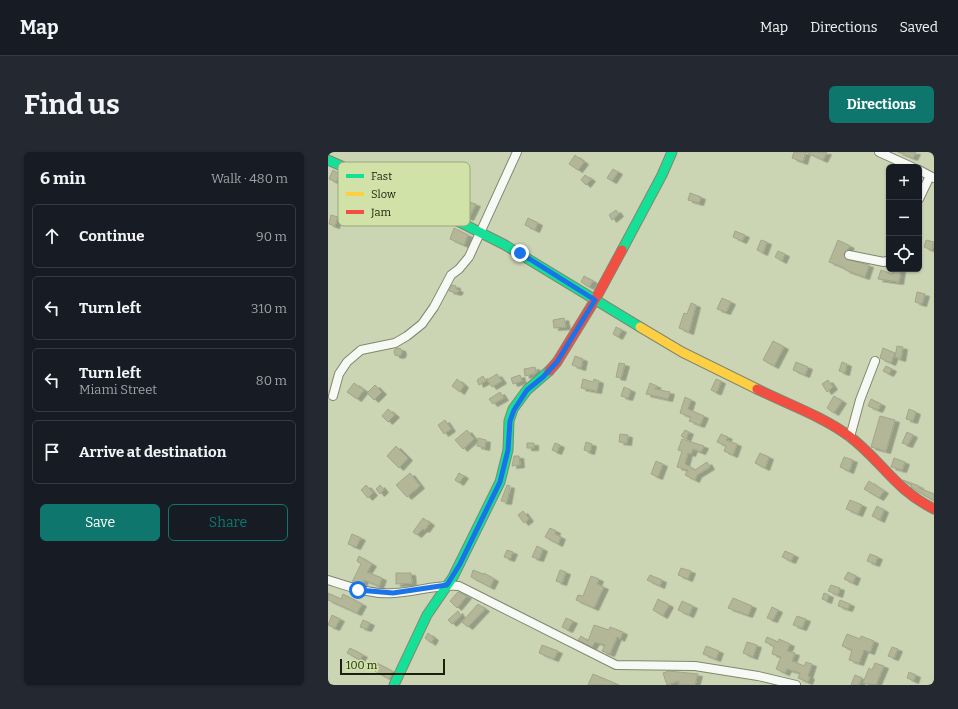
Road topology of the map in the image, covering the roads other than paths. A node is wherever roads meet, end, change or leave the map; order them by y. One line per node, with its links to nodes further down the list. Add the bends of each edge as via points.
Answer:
1 (517, 152): 11 (street)
2 (672, 152): 14 (street)
3 (879, 152): 6 (street)
4 (328, 160): 5 (street)
5 (338, 164)
6 (905, 164)
7 (922, 172): 8 (street)
8 (932, 177): 9 (street)
9 (922, 194)
10 (466, 226): 11 (street)
11 (480, 233): 14 (street, via 520,253); 16 (street, via 469,257 451,275 422,324 395,343 357,352 342,367)
12 (849, 255): 13 (street)
13 (886, 261)
14 (595, 300): 17 (street, via 682,352 810,413); 20 (street, via 557,362 527,390 514,410 500,482)
15 (875, 361): 17 (street, via 860,400)
16 (333, 396)
17 (850, 438): 18 (street, via 893,483)
18 (934, 509)
19 (328, 580): 20 (street, via 358,590 383,593)
20 (447, 585): 21 (street, via 427,614); 22 (street, via 467,588 550,633 616,664 695,666)
21 (394, 685)
22 (796, 685)

